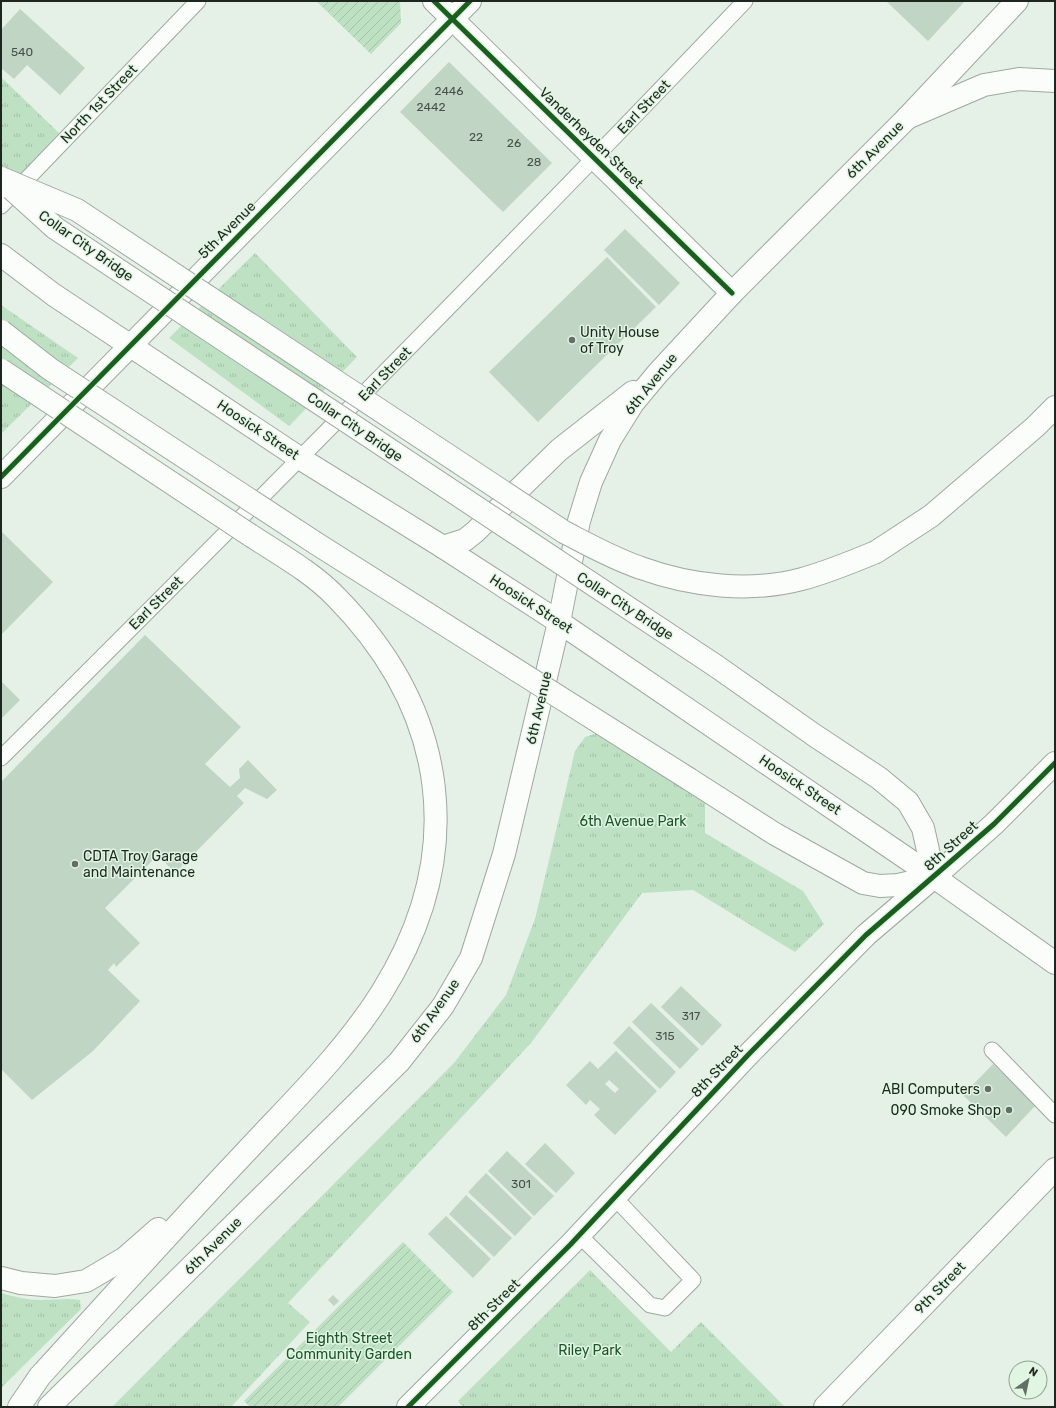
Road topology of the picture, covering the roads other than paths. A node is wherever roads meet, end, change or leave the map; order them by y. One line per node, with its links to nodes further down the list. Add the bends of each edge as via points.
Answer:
1 (198, 1): 11 (lane, North 1st Street)
2 (434, 1): 6 (main road, Vanderheyden Street)
3 (470, 1): 6 (main road, 5th Avenue)
4 (745, 1): 9 (lane, Earl Street)
5 (1017, 1): 8 (main road, 6th Avenue)
6 (452, 19): 9 (main road, Vanderheyden Street); 15 (main road, 5th Avenue)
7 (1055, 81): 8 (main road, via 1019,79 984,86)
8 (907, 118): 13 (main road, 6th Avenue)
9 (595, 159): 13 (main road, Vanderheyden Street); 19 (lane, Earl Street)
10 (1, 179): 18 (main road, bridge, via 77,210 564,532 640,568 680,580 721,585 763,585 801,579 838,568 876,552 931,516); 25 (main road, Collar City Bridge, bridge, via 56,228 716,666 879,778 908,802 923,828)
11 (1, 206)
12 (1, 255): 15 (main road, Hoosick Street, via 54,295)
13 (732, 293): 17 (main road, 6th Avenue)
14 (1, 331): 25 (main road, bridge, via 50,368 317,544 775,834 863,883 898,886)
15 (130, 345): 19 (main road, Hoosick Street); 20 (main road, 5th Avenue)
16 (1, 370): 29 (main road, bridge, via 316,579 363,626 390,663 419,722 430,758 436,803 434,845 428,886 415,927 400,962 381,994 321,1071)
17 (658, 373): 21 (main road, via 559,450 475,532 465,540); 22 (main road, 6th Avenue, via 632,403 610,440 591,482 573,545)
18 (1055, 407)
19 (301, 459): 21 (main road, Hoosick Street); 23 (lane, Earl Street)
20 (1, 477)
21 (443, 547): 22 (main road, Hoosick Street)
22 (559, 622): 25 (main road, Hoosick Street); 35 (main road, 6th Avenue, via 504,854 470,958 443,1006 399,1062)
23 (1, 758)
24 (1055, 762): 25 (main road, 8th Street, via 994,824)
25 (934, 877): 26 (main road, Hoosick Street); 31 (main road, 8th Street, via 866,935)
26 (1055, 963)
27 (992, 1050): 28 (lane)
28 (1055, 1115)
29 (242, 1156): 33 (main road, via 125,1258 86,1281 55,1286 21,1283); 34 (main road, via 40,1376)
30 (1053, 1175): 37 (main road, 9th Street)
31 (614, 1197): 32 (main road, 8th Street); 32 (lane, via 693,1280 665,1308 650,1305)
32 (579, 1235): 36 (main road, 8th Street)
33 (1, 1278)
34 (19, 1407)
35 (50, 1407)
36 (408, 1407)
37 (825, 1407)

